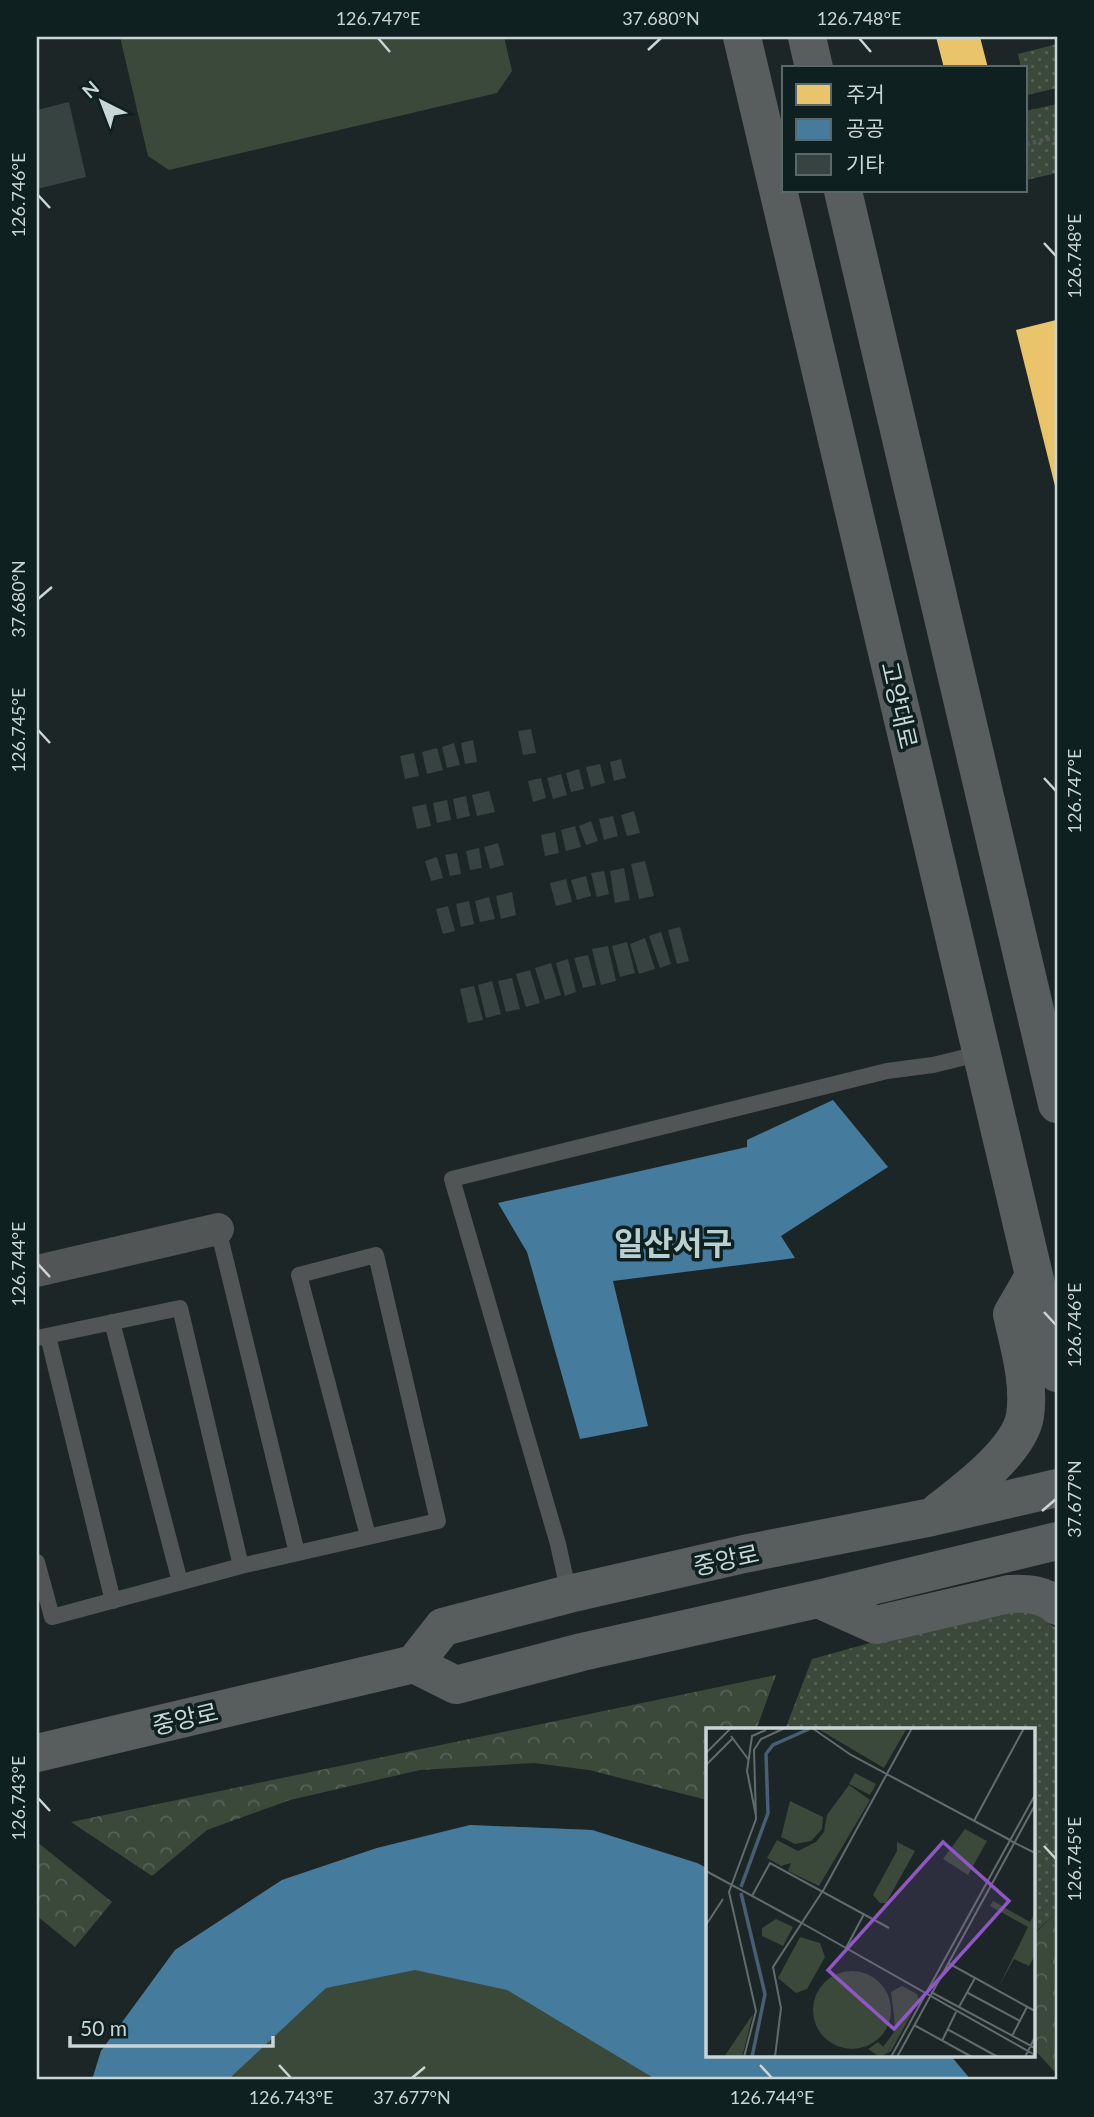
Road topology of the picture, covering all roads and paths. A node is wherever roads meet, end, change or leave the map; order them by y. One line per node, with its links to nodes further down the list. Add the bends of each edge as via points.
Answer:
1 (742, 37): 7 (main road, 고양대로)
2 (807, 37): 3 (main road)
3 (814, 66)
4 (1057, 137): 5 (path)
5 (1028, 144)
6 (843, 192): 8 (main road)
7 (982, 1053): 11 (main road, 고양대로); 23 (lane, via 874,1074 452,1179)
8 (1057, 1104)
9 (218, 1228): 10 (street); 19 (lane)
10 (37, 1271)
11 (1034, 1276): 14 (main road, 고양대로); 16 (main road, via 1012,1314 1025,1376 1024,1419 1006,1450)
12 (113, 1322): 13 (lane); 21 (lane, via 180,1308); 22 (lane)
13 (42, 1337): 25 (lane)
14 (1057, 1373)
15 (1057, 1488): 16 (main road, 중앙로)
16 (932, 1517): 23 (main road, 중앙로)
17 (368, 1536): 17 (lane, via 438,1521 376,1255 299,1275); 19 (lane)
18 (1057, 1541): 24 (main road)
19 (297, 1553): 21 (lane)
20 (37, 1562): 25 (lane, via 52,1617)
21 (241, 1566): 22 (lane)
22 (180, 1582): 25 (lane)
23 (569, 1594): 27 (main road, 중앙로, via 443,1626)
24 (818, 1599): 26 (main road, via 876,1625 1009,1594 1028,1593); 27 (main road, via 456,1685)
25 (113, 1601)
26 (1057, 1606)
27 (415, 1664): 28 (main road, 중앙로)
28 (37, 1753)

